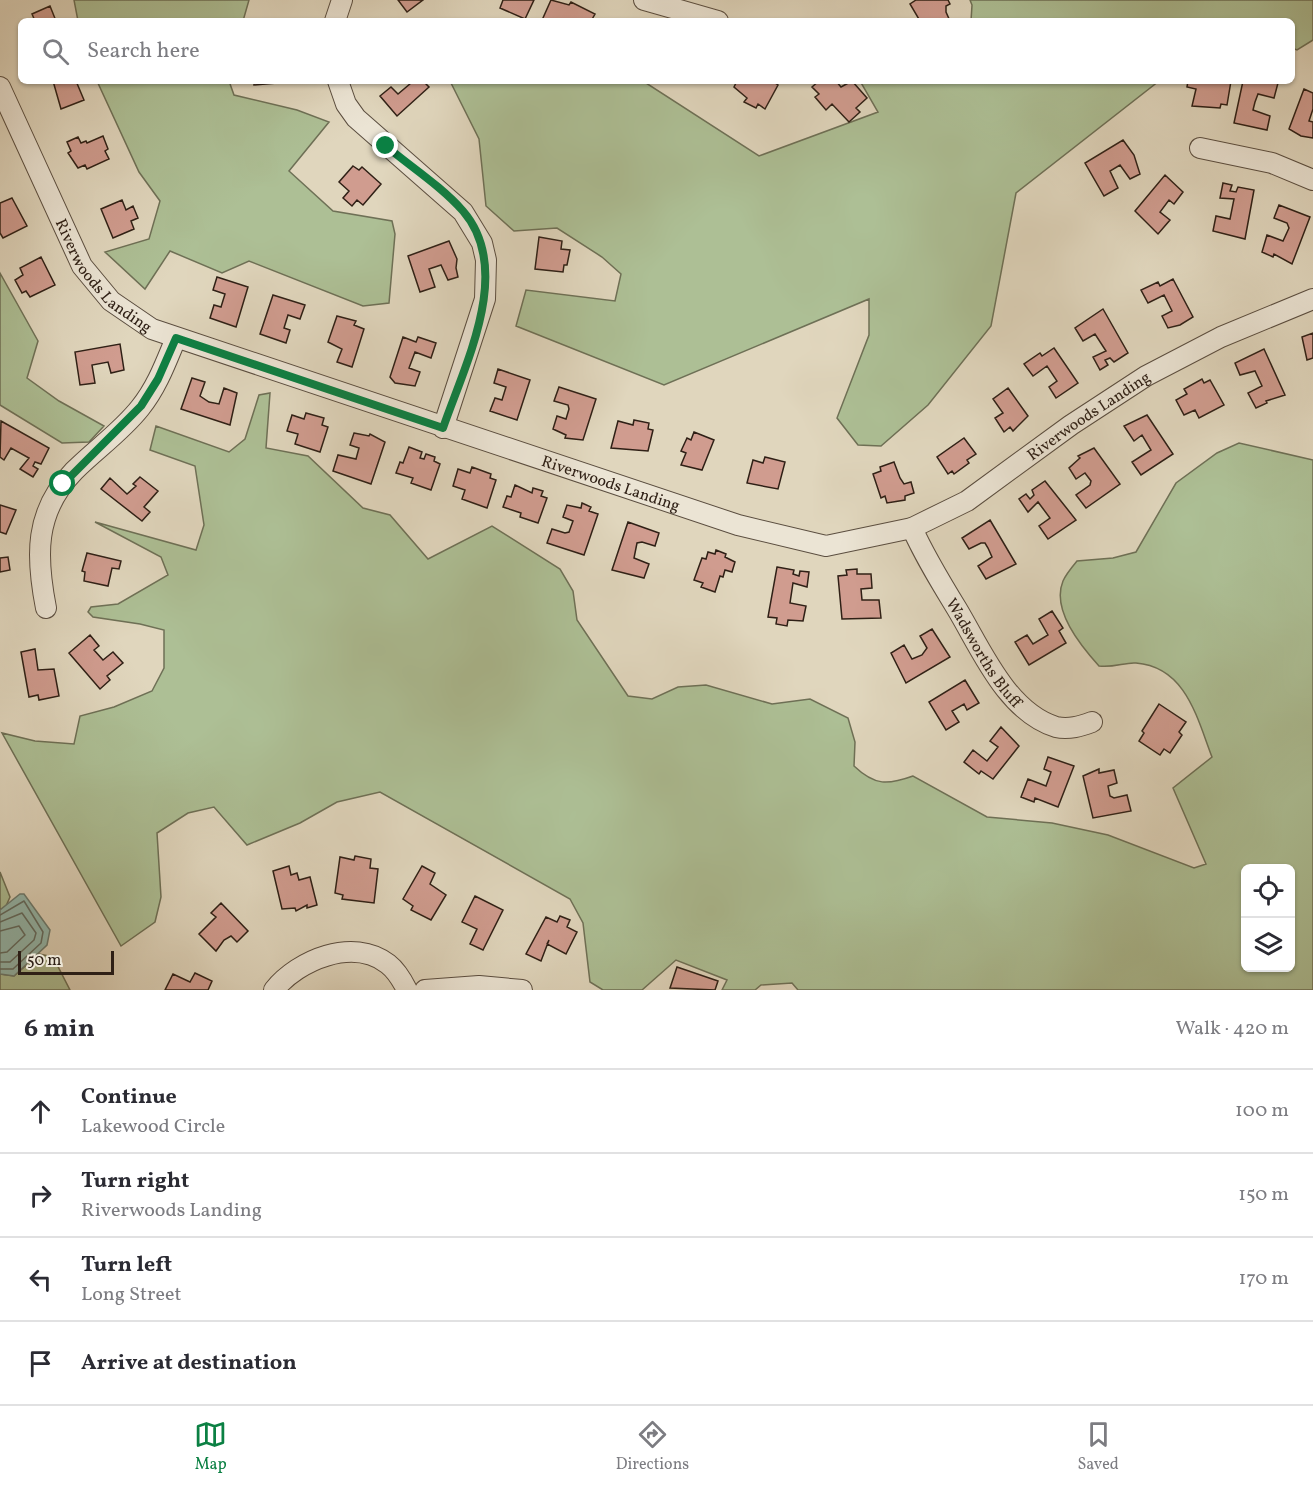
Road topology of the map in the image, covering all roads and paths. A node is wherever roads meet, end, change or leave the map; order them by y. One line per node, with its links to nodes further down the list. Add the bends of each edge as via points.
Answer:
1 (342, 0): 3 (street)
2 (644, 0): 4 (street)
3 (336, 18)
4 (707, 18)
5 (339, 84): 11 (street, via 356,118 463,212 482,243 486,260 485,299)
6 (0, 87): 10 (street, Riverwoods Landing, via 82,266 122,309 152,329)
7 (1200, 148): 8 (street, via 1289,168)
8 (1313, 180)
9 (1313, 299): 12 (street, Riverwoods Landing, via 1221,337 1146,376 967,501)
10 (176, 338): 11 (street, Riverwoods Landing); 13 (street, via 141,406 73,472 49,509 38,557)
11 (443, 428): 12 (street, Riverwoods Landing, via 770,534 826,546)
12 (912, 528): 14 (street, Wadsworths Bluff, via 994,672 1012,695 1034,715 1057,727 1080,727)
13 (46, 608)
14 (1092, 722)
15 (274, 990): 16 (street, via 304,964 331,954 361,954 386,962)
16 (407, 990)
17 (425, 990): 18 (street, via 479,986)
18 (522, 990)

